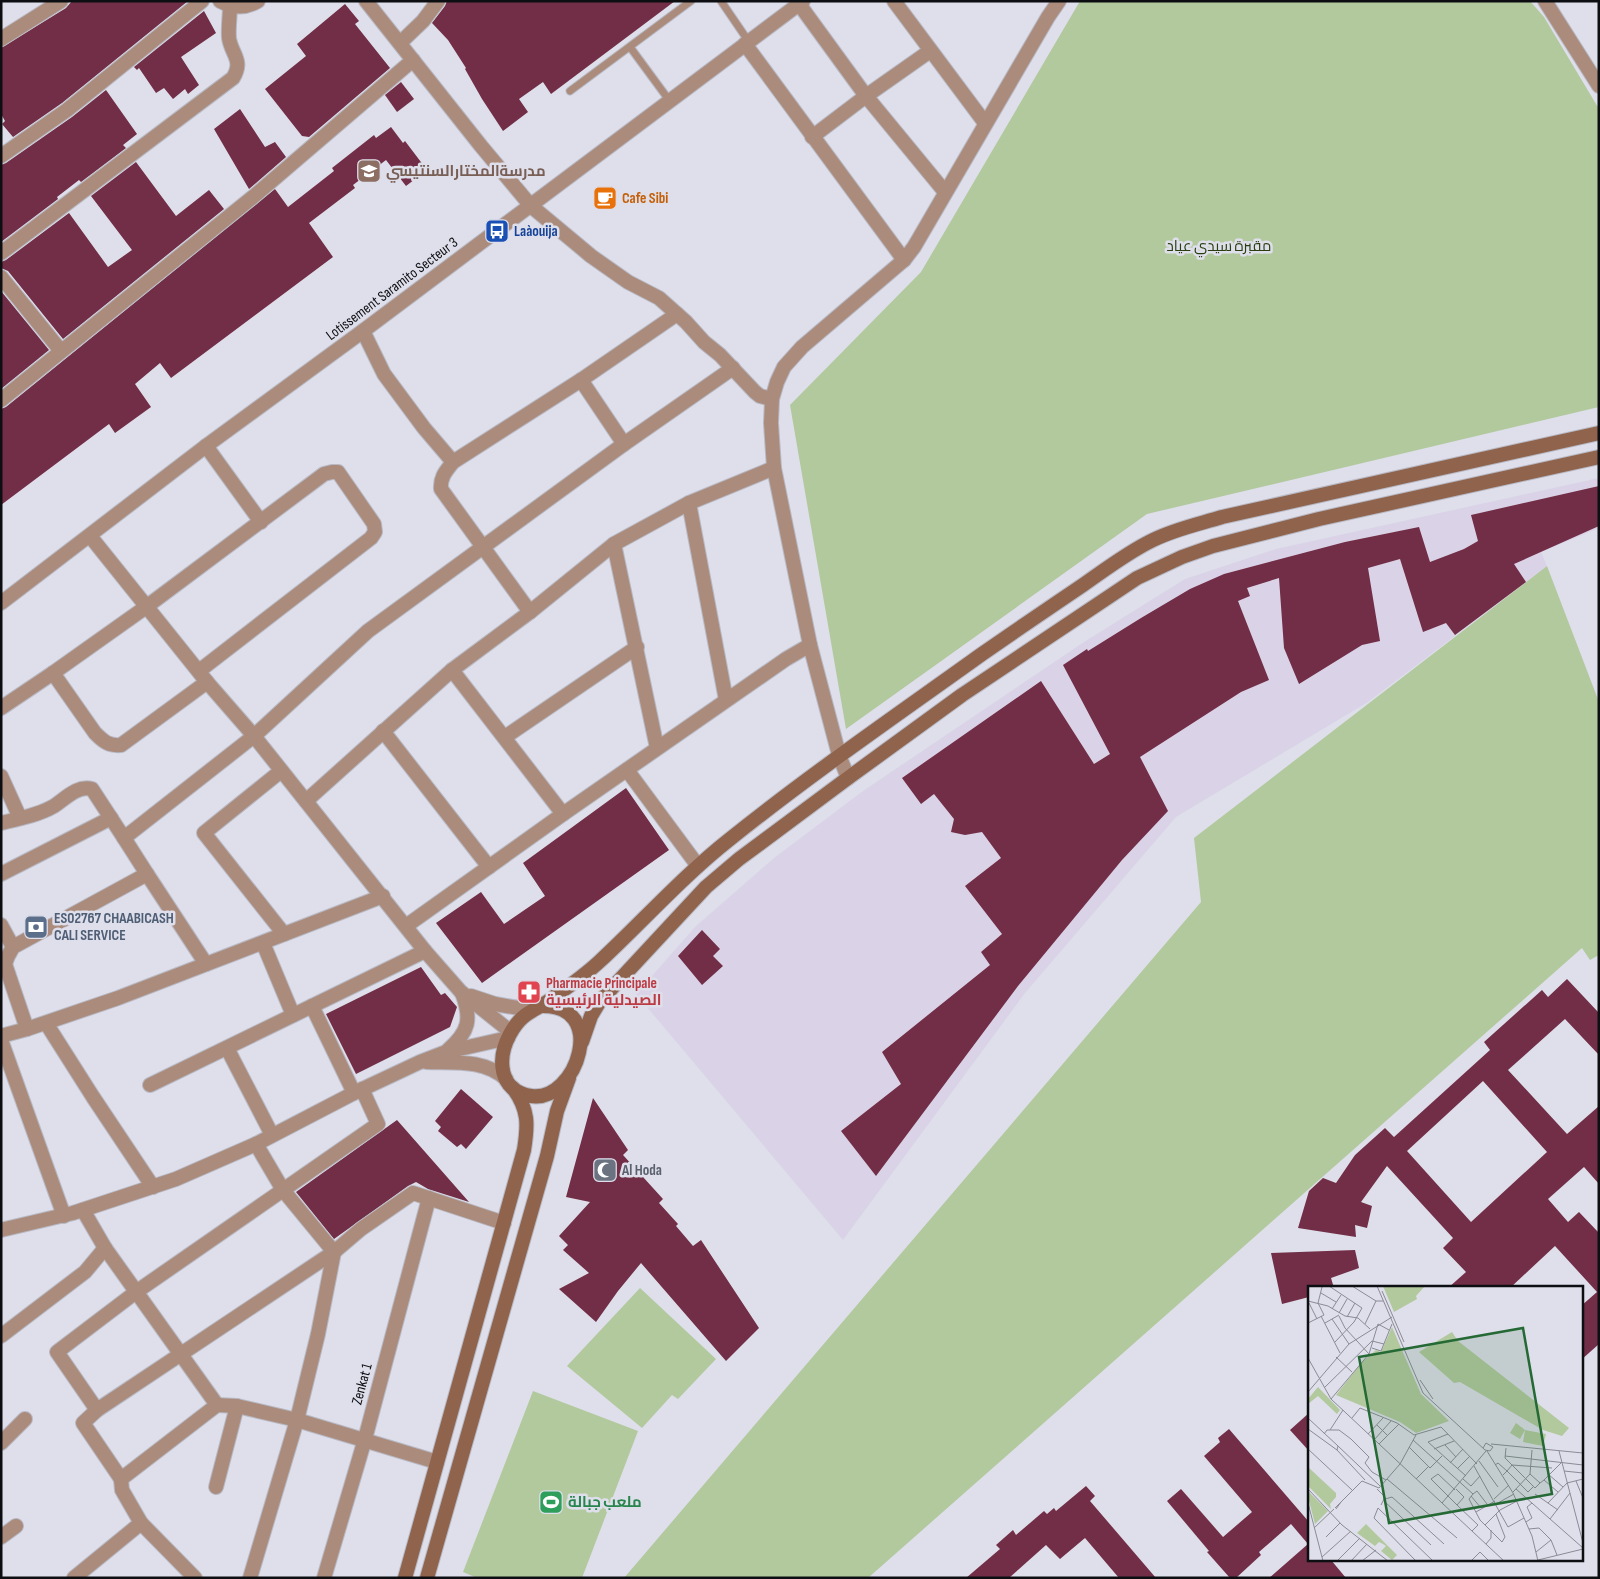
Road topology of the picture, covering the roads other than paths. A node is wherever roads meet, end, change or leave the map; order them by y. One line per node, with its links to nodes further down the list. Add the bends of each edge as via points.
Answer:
1 (61, 1): 13 (street)
2 (202, 1): 25 (street, via 67,110)
3 (258, 1): 12 (street, via 241,7)
4 (366, 1): 14 (street)
5 (438, 1): 14 (street)
6 (691, 1): 16 (lane)
7 (721, 1): 15 (lane)
8 (894, 1): 17 (street)
9 (1059, 1): 23 (street)
10 (1545, 1): 19 (street)
11 (801, 3): 15 (street, Lotissement Saramito Secteur 3); 21 (street)
12 (225, 4): 28 (street, via 229,39 237,58 237,72 233,78)
13 (1, 39)
14 (400, 43): 18 (street)
15 (747, 43): 22 (street, Lotissement Saramito Secteur 3); 24 (street)
16 (630, 47): 20 (lane); 22 (lane)
17 (930, 51): 21 (street); 23 (street)
18 (413, 60): 27 (street); 33 (street, via 245,203)
19 (1599, 86)
20 (570, 91)
21 (866, 96): 24 (street); 26 (street)
22 (669, 100): 27 (street, Lotissement Saramito Secteur 3)
23 (985, 124): 26 (street)
24 (812, 137): 29 (street)
25 (1, 156)
26 (945, 192): 29 (street)
27 (531, 206): 31 (street, via 590,256 659,298); 32 (street, Lotissement Saramito Secteur 3)
28 (1, 253)
29 (904, 260): 36 (street, via 802,347 784,367)
30 (1, 277): 33 (street)
31 (677, 314): 34 (street); 35 (street)
32 (363, 331): 40 (street, Lotissement Saramito Secteur 3); 42 (street, via 384,374)
33 (61, 351): 37 (street)
34 (733, 368): 36 (street, via 760,396); 39 (street)
35 (581, 380): 39 (street); 42 (street)
36 (772, 399): 43 (street)
37 (1, 400)
38 (1599, 433): 44 (main road)
39 (624, 444): 50 (street)
40 (206, 446): 47 (street); 48 (street, Lotissement Saramito Secteur 3)
41 (1599, 457): 46 (main road)
42 (452, 462): 50 (street, via 440,482 441,489)
43 (774, 468): 45 (street); 55 (street)
44 (1314, 496): 46 (main road); 54 (main road, via 1222,517 1154,539)
45 (688, 502): 49 (street); 61 (street)
46 (1319, 519): 57 (main road, via 1182,557 1137,578)
47 (261, 522): 52 (street); 60 (street, via 324,474 338,472 374,524 375,532)
48 (90, 536): 51 (street, Lotissement Saramito Secteur 3); 52 (street)
49 (614, 544): 53 (street); 56 (street)
50 (482, 547): 53 (street); 64 (street, via 368,631)
51 (1, 603)
52 (146, 607): 59 (street); 60 (street)
53 (530, 612): 58 (street)
54 (1010, 635): 57 (main road); 67 (main road)
55 (810, 645): 61 (street); 67 (street)
56 (637, 647): 65 (street); 66 (street)
57 (1023, 655): 71 (main road)
58 (452, 670): 63 (street); 65 (street)
59 (54, 673): 60 (street, via 95,733 112,745 121,745); 62 (street)
60 (203, 676): 64 (street)
61 (726, 700): 66 (street)
62 (1, 708)
63 (383, 731): 72 (street); 79 (street)
64 (254, 736): 69 (street); 77 (street)
65 (505, 737): 73 (street)
66 (657, 748): 68 (street)
67 (839, 756): 71 (street); 78 (main road)
68 (627, 770): 73 (street); 78 (street)
69 (281, 771): 72 (street); 85 (street, via 204,833)
70 (1, 776): 74 (street)
71 (848, 778): 99 (main road, via 706,887 600,1001)
72 (306, 802): 82 (street)
73 (562, 814): 79 (street)
74 (20, 818): 75 (street, via 52,807 85,787 92,789); 76 (street)
75 (111, 818): 77 (street); 80 (street)
76 (1, 823)
77 (124, 838): 81 (street)
78 (698, 866): 92 (main road, via 599,962)
79 (489, 867): 84 (street)
80 (1, 874)
81 (147, 874): 87 (street); 89 (street)
82 (383, 896): 84 (street); 85 (street)
83 (1, 925): 87 (street)
84 (406, 926): 88 (street)
85 (284, 934): 86 (street)
86 (263, 943): 89 (street); 93 (street)
87 (13, 947): 95 (street, via 5,964)
88 (426, 951): 90 (street); 91 (street)
89 (206, 964): 94 (street)
90 (461, 992): 92 (street, via 495,1004); 96 (street); 101 (street, via 468,1008 466,1025 459,1041)
91 (312, 1006): 93 (street); 106 (street)
92 (535, 1008): 96 (main road, via 521,1018); 99 (main road, via 551,1006 571,1015 581,1032)
93 (293, 1016): 100 (street)
94 (46, 1023): 95 (street); 109 (street)
95 (27, 1030): 97 (street)
96 (510, 1035): 101 (street); 104 (main road, via 501,1059 502,1070)
97 (1, 1036)
98 (1, 1040): 113 (street)
99 (582, 1043): 103 (main road)
100 (227, 1048): 105 (street); 107 (street)
101 (446, 1052): 102 (street)
102 (420, 1062): 104 (street, via 487,1067 497,1071); 106 (street)
103 (572, 1070): 104 (main road, via 562,1084 543,1096 527,1095); 139 (main road)
104 (509, 1083): 114 (main road, via 524,1105 528,1129)
105 (150, 1085)
106 (358, 1091): 107 (street); 110 (street, via 378,1124)
107 (272, 1135): 108 (street)
108 (256, 1144): 109 (street); 110 (street)
109 (153, 1187): 112 (street)
110 (283, 1190): 117 (street); 118 (street)
111 (429, 1198): 114 (street); 117 (street, via 413,1193); 126 (street, Zenkat 1)
112 (83, 1210): 113 (street); 116 (street)
113 (64, 1216): 115 (street)
114 (504, 1223): 128 (main road)
115 (1, 1230)
116 (105, 1248): 118 (street); 119 (street, via 85,1272)
117 (334, 1252): 120 (street); 125 (street)
118 (136, 1292): 120 (street); 123 (street, via 57,1352)
119 (1, 1336)
120 (181, 1355): 121 (street); 123 (street)
121 (216, 1405): 122 (street); 129 (street)
122 (237, 1406): 125 (street); 130 (street)
123 (97, 1410): 129 (street, via 83,1423)
124 (25, 1419): 127 (street)
125 (298, 1420): 126 (street); 136 (street)
126 (365, 1439): 128 (street); 137 (street, Zenkat 1)
127 (1, 1443)
128 (437, 1462): 138 (main road)
129 (121, 1478): 131 (street, via 122,1490)
130 (216, 1488)
131 (141, 1523): 134 (street); 135 (street)
132 (16, 1526): 133 (street)
133 (1, 1537)
134 (193, 1577)
135 (74, 1578)
136 (250, 1578)
137 (324, 1578)
138 (405, 1578)
139 (427, 1578)

